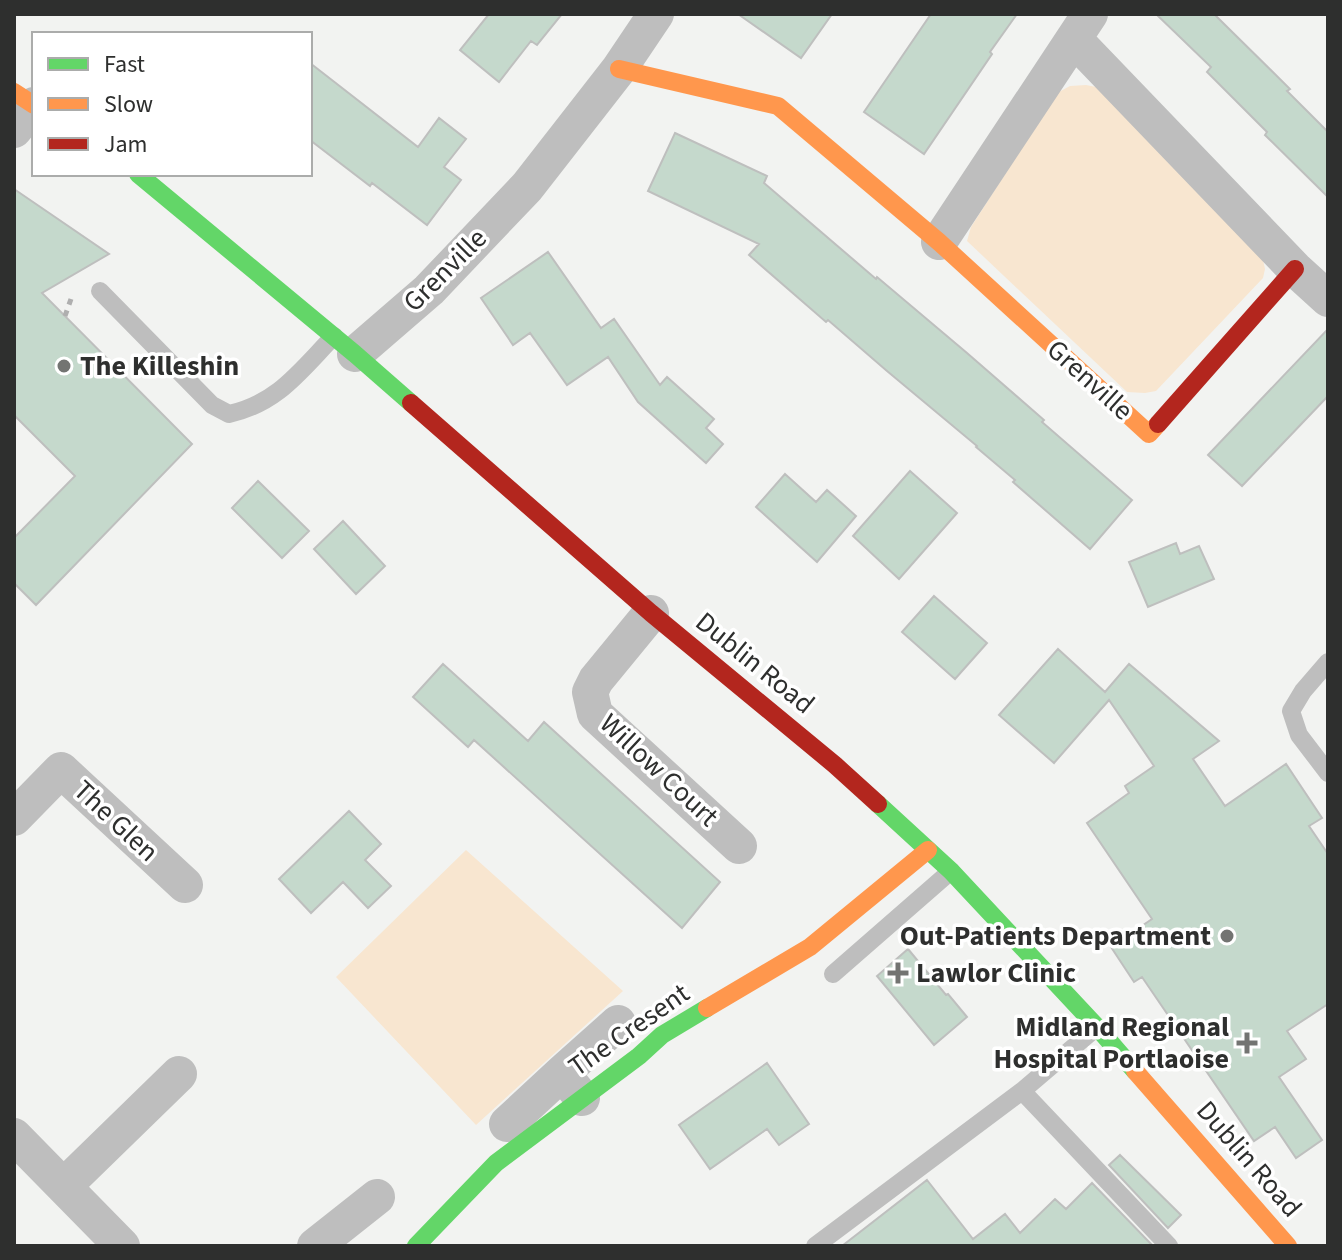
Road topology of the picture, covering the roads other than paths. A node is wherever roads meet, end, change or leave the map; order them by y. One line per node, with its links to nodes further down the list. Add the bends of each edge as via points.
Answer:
1 (656, 14): 3 (street, Grenville)
2 (1082, 27): 9 (street); 10 (street)
3 (619, 69): 9 (main road, Grenville, via 778,106); 13 (street, Grenville, via 527,187 429,290)
4 (14, 92): 5 (main road)
5 (32, 104)
6 (32, 108): 7 (street)
7 (14, 130)
8 (140, 176): 13 (main road, Dublin Road)
9 (939, 242): 10 (main road, Grenville, via 1149,434)
10 (1295, 269): 12 (street)
11 (100, 291): 13 (lane, via 212,405 229,414 273,397)
12 (1328, 299)
13 (345, 345): 14 (main road, Dublin Road)
14 (651, 613): 18 (street, Willow Court, via 596,680 590,692 595,714); 19 (main road, Dublin Road, via 835,765)
15 (1328, 662): 16 (lane, via 1291,711 1299,735)
16 (1328, 773)
17 (14, 818): 21 (street, The Glen, via 61,770)
18 (739, 846)
19 (928, 850): 20 (main road, Dublin Road); 26 (main road, The Cresent, via 810,947 662,1035 639,1056)
20 (951, 871): 22 (lane); 24 (main road, Dublin Road)
21 (185, 885)
22 (833, 974)
23 (618, 1023): 26 (street)
24 (1097, 1027): 27 (lane); 32 (main road, Dublin Road)
25 (179, 1074): 30 (street)
26 (572, 1086): 28 (street); 35 (main road, The Cresent)
27 (1022, 1091): 36 (lane); 37 (lane)
28 (507, 1124)
29 (14, 1136): 30 (street)
30 (64, 1186): 33 (street)
31 (377, 1197): 34 (street)
32 (1283, 1241): 38 (lane)
33 (122, 1246)
34 (315, 1246)
35 (416, 1246)
36 (815, 1246)
37 (1169, 1246)
38 (1261, 1246)

